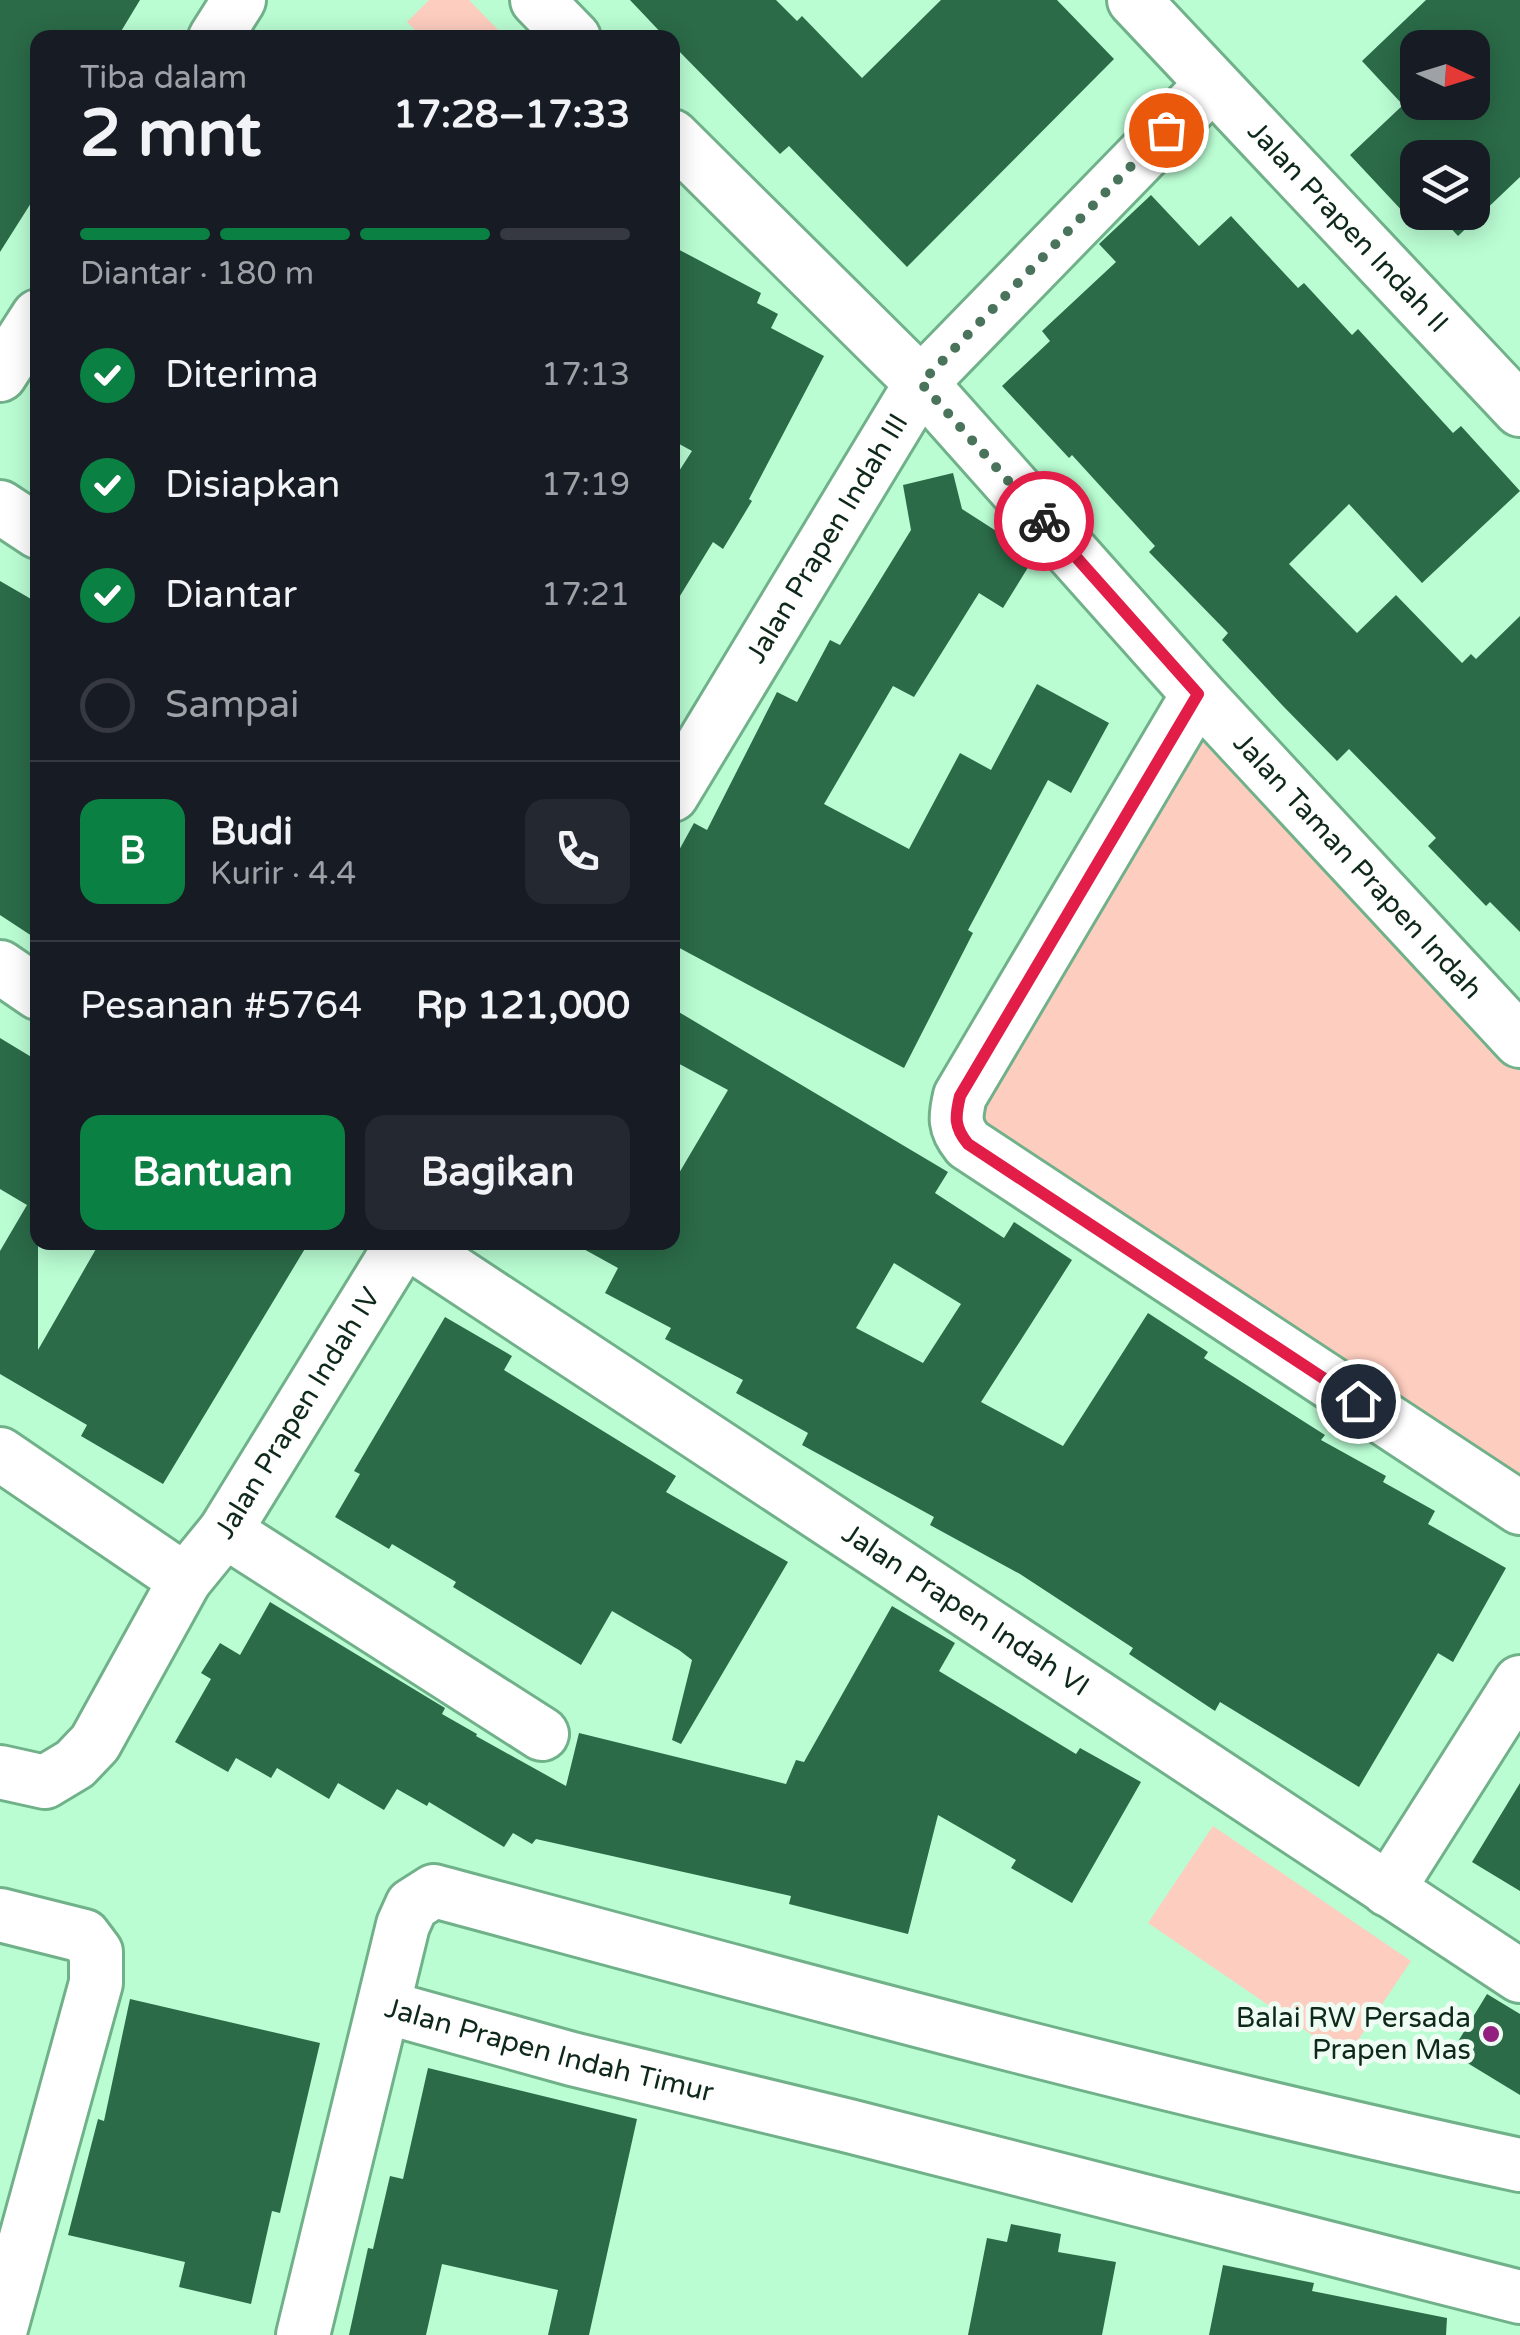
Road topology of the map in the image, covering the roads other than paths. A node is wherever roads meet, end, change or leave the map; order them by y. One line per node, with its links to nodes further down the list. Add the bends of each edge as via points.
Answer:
1 (239, 0): 4 (street)
2 (537, 0): 5 (street)
3 (1134, 0): 6 (street, Jalan Prapen Indah II)
4 (220, 30)
5 (566, 30)
6 (1212, 84): 10 (street, Jalan Prapen Indah III); 11 (street, Jalan Prapen Indah II)
7 (680, 144): 10 (street, Jalan Taman Prapen Indah)
8 (30, 328): 9 (street)
9 (0, 375)
10 (921, 383): 14 (street, Jalan Taman Prapen Indah); 15 (street, Jalan Prapen Indah III)
11 (1520, 410)
12 (0, 507): 13 (street)
13 (30, 527)
14 (1198, 694): 18 (street, Jalan Taman Prapen Indah); 22 (street, via 960,1096 958,1132)
15 (680, 782)
16 (0, 968): 17 (street)
17 (30, 988)
18 (1520, 1041)
19 (401, 1250): 23 (street, Jalan Prapen Indah IV)
20 (418, 1250): 28 (street, Jalan Prapen Indah VI)
21 (0, 1454): 24 (street)
22 (1520, 1508)
23 (225, 1530): 24 (street, Jalan Prapen Indah IV); 26 (street)
24 (185, 1580): 27 (street, Jalan Prapen Indah IV, via 95,1743 75,1764)
25 (1520, 1682): 28 (street)
26 (542, 1734)
27 (22, 1777)
28 (1388, 1890): 30 (street, Jalan Prapen Indah VI)
29 (0, 1914): 34 (street, via 84,1936 96,1952 96,1983)
30 (1520, 1976)
31 (385, 2007): 32 (street, Jalan Prapen Indah Timur, via 403,1925 412,1905 434,1891 955,2031); 33 (street, Jalan Prapen Indah Timur, via 572,2060); 35 (street)
32 (1520, 2164)
33 (1520, 2297)
34 (0, 2332)
35 (303, 2335)

